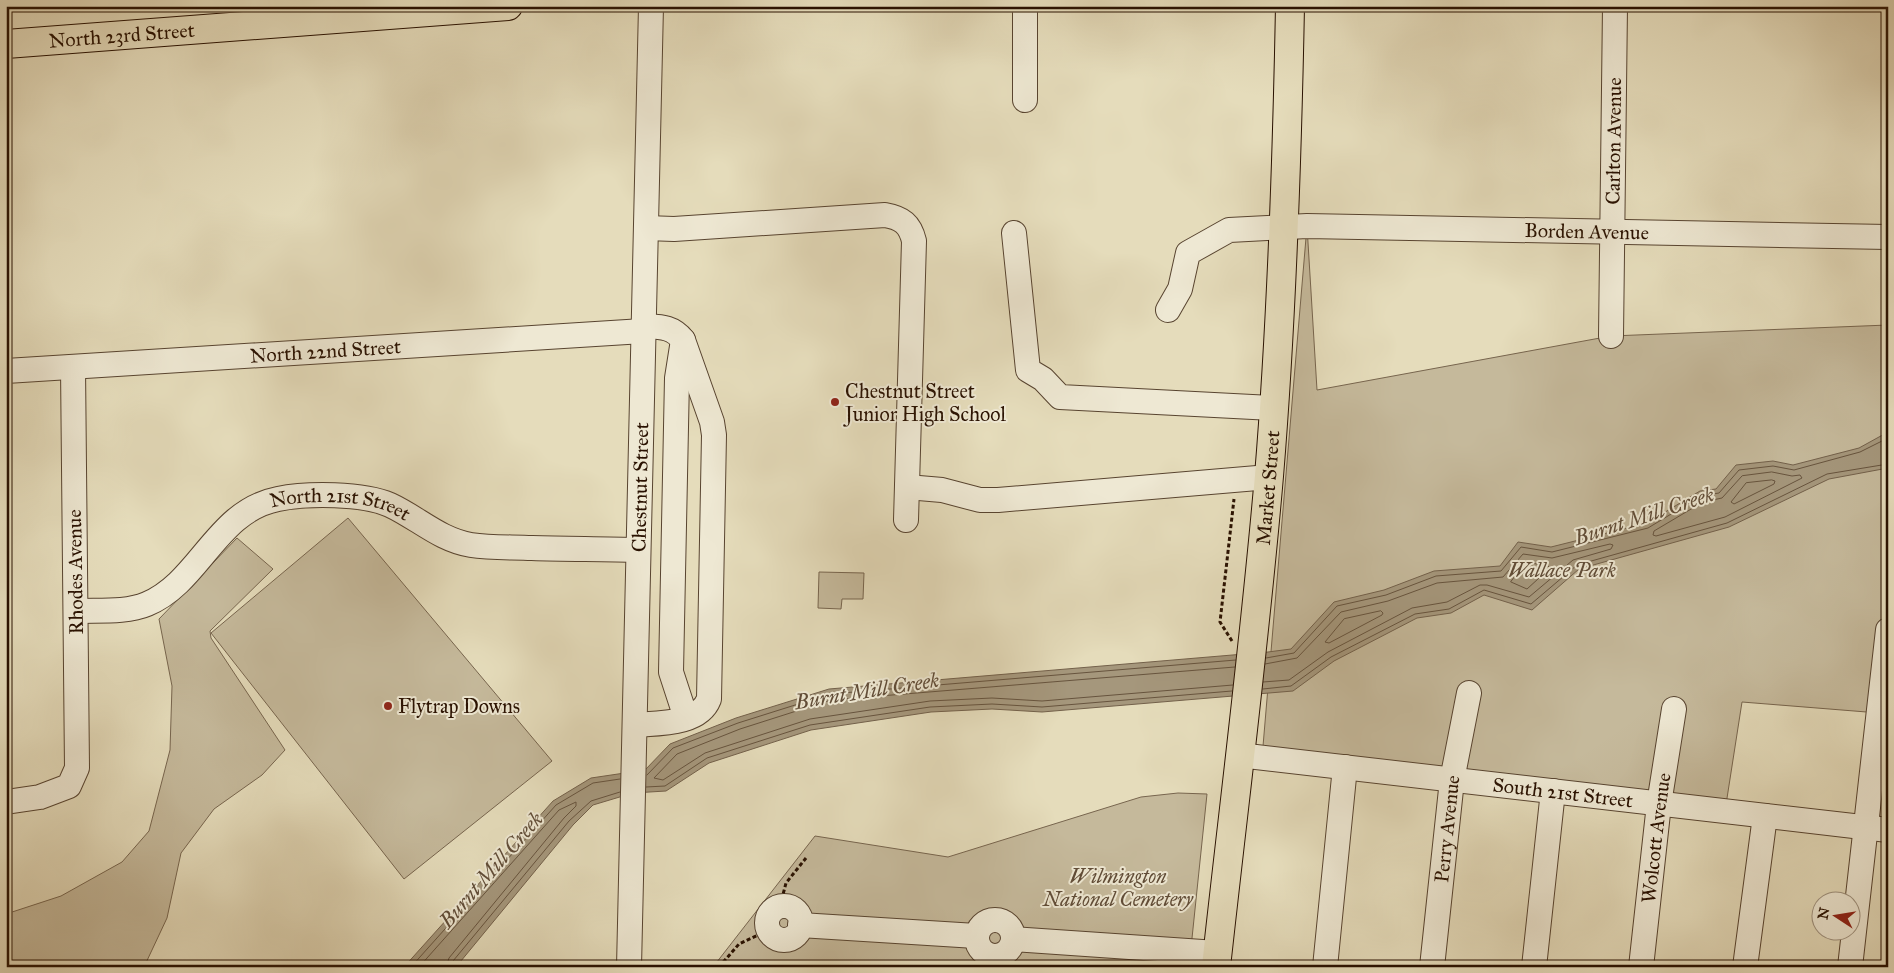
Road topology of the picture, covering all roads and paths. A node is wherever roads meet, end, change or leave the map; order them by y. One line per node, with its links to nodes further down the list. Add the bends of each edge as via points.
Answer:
1 (508, 6): 6 (main road, North 23rd Street)
2 (651, 6): 9 (street, Chestnut Street)
3 (1025, 6): 7 (street)
4 (1290, 6): 8 (main road, Market Street)
5 (1615, 6): 10 (street, Carlton Avenue)
6 (6, 44)
7 (1025, 100)
8 (1285, 226): 10 (street, Borden Avenue); 13 (street, Borden Avenue, via 1229,230 1188,254 1180,289); 19 (main road, Market Street)
9 (646, 228): 14 (street, Chestnut Street); 21 (street, via 674,229 885,215 905,222 912,230 914,241)
10 (1612, 232): 12 (street, Borden Avenue); 15 (street, Carlton Avenue)
11 (1014, 234): 19 (street, via 1028,370 1043,379 1060,397)
12 (1888, 237)
13 (1168, 310)
14 (643, 328): 16 (street, North 22nd Street, via 664,327 678,333); 17 (street, North 22nd Street); 23 (street, Chestnut Street)
15 (1611, 336)
16 (683, 340): 28 (street, via 676,378 672,672); 28 (street, via 714,435 709,699 706,706)
17 (73, 367): 18 (street, North 22nd Street); 24 (street, Rhodes Avenue)
18 (6, 371)
19 (1274, 408): 20 (main road, Market Street)
20 (1269, 476): 21 (street, via 998,500 980,500 942,490); 30 (main road, Market Street)
21 (907, 487): 22 (street)
22 (906, 520)
23 (638, 550): 24 (street, North 21st Street, via 471,545 443,536 375,499 287,497 261,503 238,517 174,586 156,600 134,608); 29 (street, Chestnut Street)
24 (76, 611): 34 (street, Rhodes Avenue, via 79,756 75,777 69,786 56,792)
25 (1888, 630): 37 (street)
26 (1469, 693): 32 (street, Perry Avenue)
27 (1674, 709): 35 (street, Wolcott Avenue)
28 (686, 718): 29 (street)
29 (635, 725): 44 (street, Chestnut Street)
30 (1239, 755): 31 (street, South 21st Street); 43 (main road, Market Street)
31 (1345, 767): 32 (street, South 21st Street); 46 (street)
32 (1452, 780): 33 (street, South 21st Street); 47 (street, Perry Avenue)
33 (1553, 791): 35 (street, South 21st Street); 48 (street)
34 (6, 802)
35 (1659, 804): 36 (street, South 21st Street); 49 (street, Wolcott Avenue)
36 (1765, 816): 37 (street, South 21st Street); 50 (street)
37 (1877, 828): 51 (street)
38 (806, 858): 39 (path, via 786,883)
39 (780, 906): 40 (street, via 795,910); 41 (street, via 769,916)
40 (800, 925): 41 (street, via 796,934 786,939 776,938); 42 (street, via 976,936 983,952 993,956 1004,953 1013,939)
41 (769, 930): 45 (path, via 739,944)
42 (1111, 956): 43 (street)
43 (1216, 960)
44 (629, 967)
45 (719, 967)
46 (1325, 967)
47 (1432, 967)
48 (1534, 967)
49 (1641, 967)
50 (1745, 967)
51 (1850, 967)

